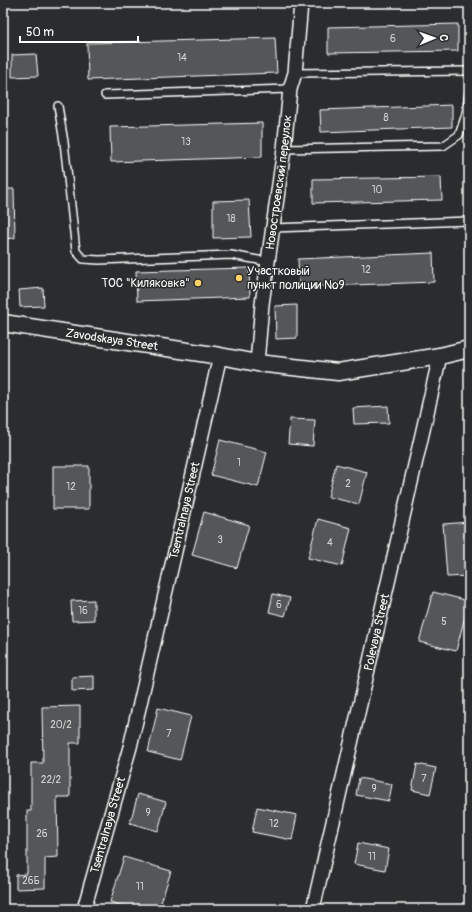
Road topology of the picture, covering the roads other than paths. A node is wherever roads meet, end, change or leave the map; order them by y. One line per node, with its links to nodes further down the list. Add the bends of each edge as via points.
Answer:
1 (301, 3): 3 (street, Новостроевский переулок)
2 (469, 71): 3 (lane)
3 (295, 73): 4 (street, Новостроевский переулок)
4 (290, 89): 6 (lane); 8 (street, Новостроевский переулок)
5 (469, 93): 8 (lane, via 459,135 443,146)
6 (105, 95)
7 (58, 106): 11 (lane, via 76,251 83,259 231,255)
8 (284, 149): 10 (street, Новостроевский переулок)
9 (469, 221): 10 (lane)
10 (273, 228): 11 (street, Новостроевский переулок)
11 (269, 262): 16 (street, Новостроевский переулок)
12 (3, 323): 14 (street, Zavodskaya Street)
13 (469, 349): 15 (street)
14 (220, 356): 16 (street); 17 (street, Tsentralnaya Street, via 130,747)
15 (440, 356): 16 (street, via 338,372); 18 (street, Polevaya Street)
16 (257, 363)
17 (84, 909)
18 (313, 909)

